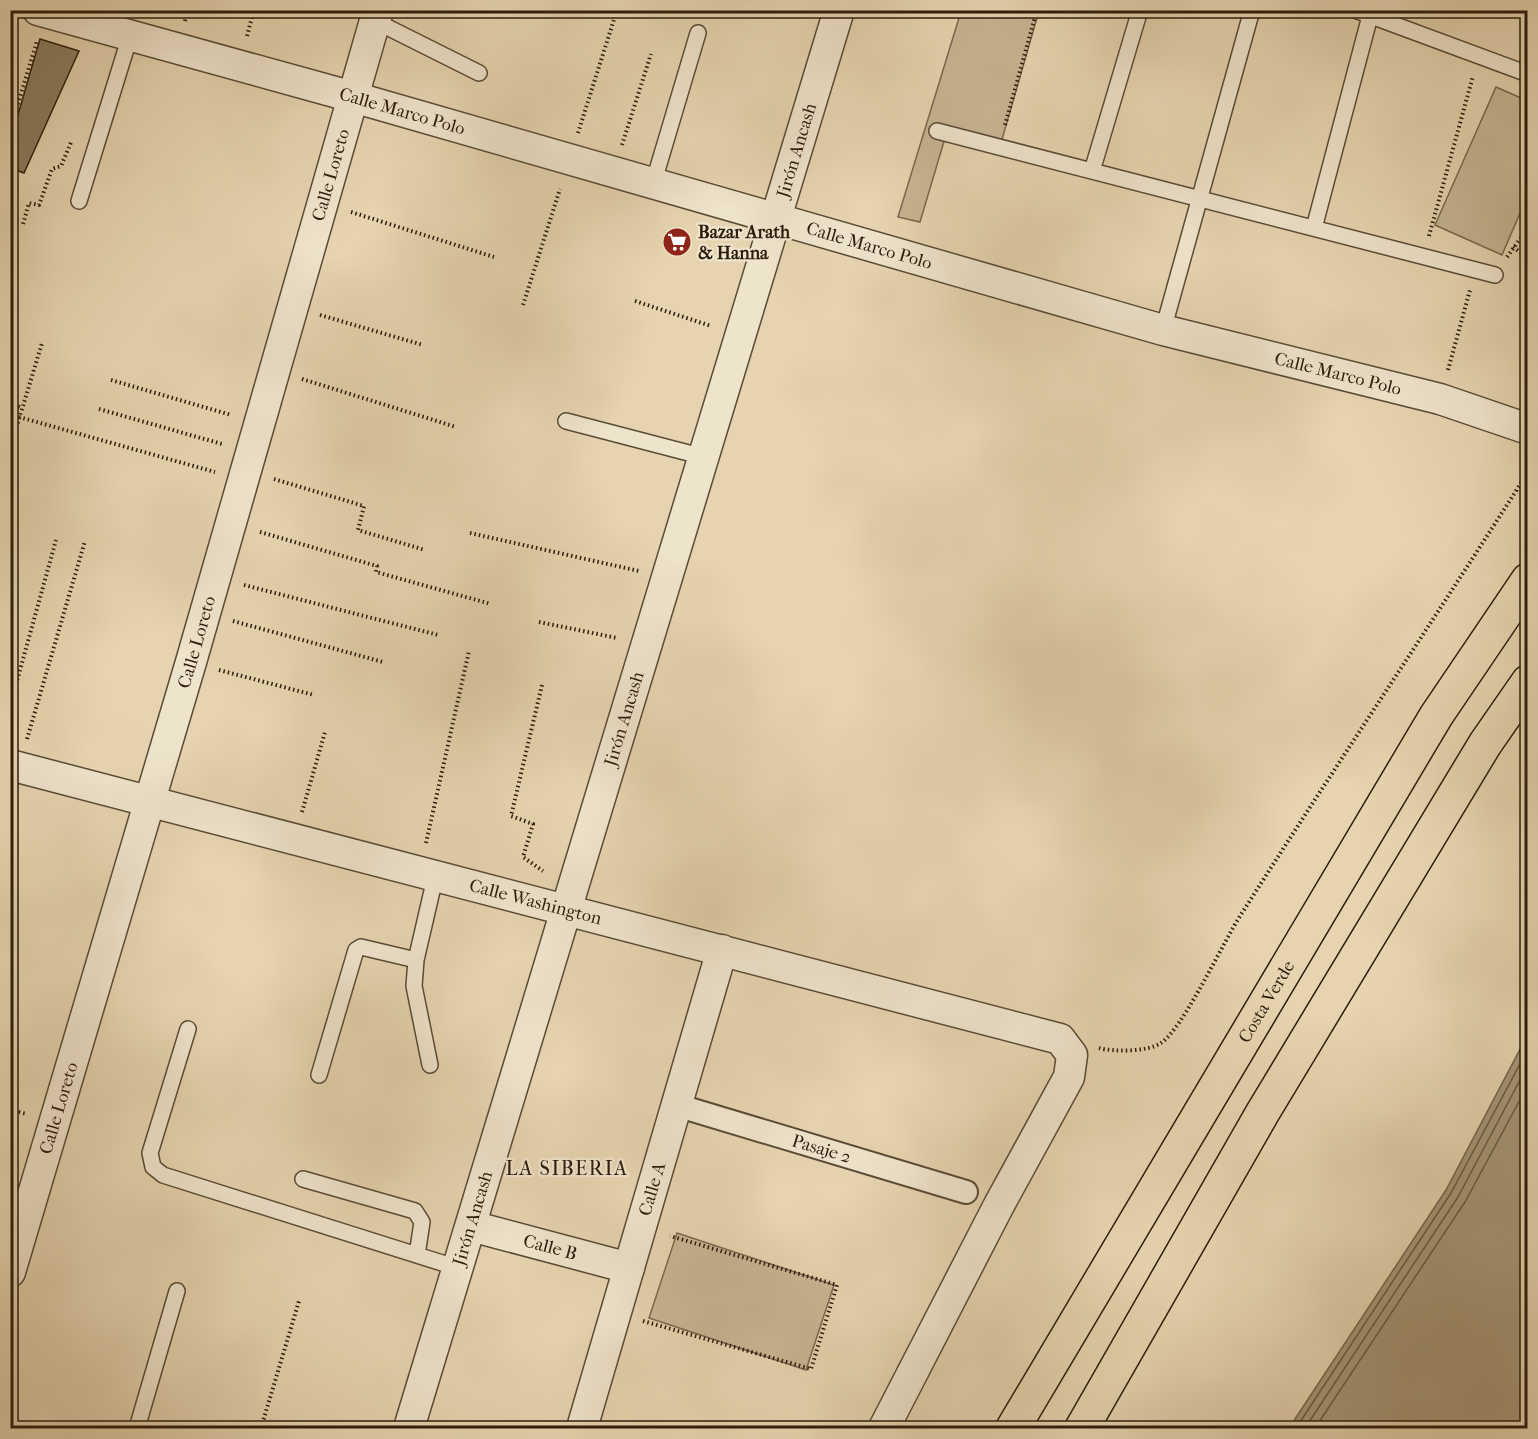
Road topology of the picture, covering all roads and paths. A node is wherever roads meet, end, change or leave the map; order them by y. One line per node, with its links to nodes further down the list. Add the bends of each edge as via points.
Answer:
1 (617, 10): 21 (path)
2 (839, 10): 28 (street, Jirón Ancash)
3 (1037, 10): 20 (path)
4 (1140, 10): 22 (lane)
5 (1252, 10): 25 (lane)
6 (1355, 10): 9 (lane)
7 (41, 12): 11 (street, Calle Marco Polo); 17 (path)
8 (376, 16): 15 (lane); 16 (street, Calle Loreto)
9 (1370, 16): 13 (lane); 30 (lane)
10 (698, 33): 24 (lane)
11 (130, 36): 16 (street, Calle Marco Polo); 26 (lane)
12 (651, 54): 23 (path)
13 (1479, 55): 14 (lane); 34 (path)
14 (1526, 68)
15 (479, 73)
16 (353, 97): 21 (street, Calle Marco Polo); 27 (street, Calle Loreto)
17 (10, 130)
18 (937, 131): 20 (lane)
19 (74, 135): 29 (path, via 61,166 52,170 39,205 29,203)
20 (999, 146): 22 (lane)
21 (570, 160): 23 (street, Calle Marco Polo); 39 (path)
22 (1092, 171): 25 (lane)
23 (613, 172): 24 (street, Calle Marco Polo)
24 (653, 184): 28 (street, Calle Marco Polo)
25 (1197, 198): 30 (lane); 41 (lane)
26 (79, 201)
27 (322, 204): 33 (path); 40 (street, Calle Loreto)
28 (776, 220): 41 (street, Calle Marco Polo); 42 (street, Jirón Ancash)
29 (23, 224)
30 (1314, 228): 34 (lane)
31 (1527, 228): 32 (path)
32 (1513, 247): 35 (path); 37 (path)
33 (494, 257)
34 (1423, 257): 36 (lane)
35 (1527, 258)
36 (1475, 270): 37 (lane); 47 (path)
37 (1495, 276)
38 (635, 301): 42 (path)
39 (523, 305)
40 (292, 307): 44 (path); 45 (street, Calle Loreto)
41 (1162, 330): 47 (street, Calle Marco Polo)
42 (742, 336): 57 (street, Jirón Ancash)
43 (42, 343): 49 (path)
44 (423, 345)
45 (274, 370): 53 (street, Calle Loreto); 54 (path)
46 (111, 380): 53 (path)
47 (1440, 399): 55 (street, Calle Marco Polo)
48 (10, 403): 49 (path)
49 (22, 408): 51 (path)
50 (99, 409): 58 (path)
51 (19, 417): 56 (path); 58 (path)
52 (566, 421): 57 (lane)
53 (259, 423): 58 (street, Calle Loreto)
54 (456, 427)
55 (1527, 429)
56 (10, 449)
57 (704, 457): 66 (street, Jirón Ancash)
58 (246, 467): 60 (street, Calle Loreto); 64 (path, via 364,506 358,530)
59 (1527, 472): 89 (path, via 1241,914 1178,1024 1160,1044 1125,1051)
60 (230, 523): 65 (street, Calle Loreto); 68 (path, via 377,566 375,572)
61 (470, 533): 66 (path)
62 (56, 540): 79 (path)
63 (86, 541): 81 (path)
64 (425, 550)
65 (214, 578): 69 (street, Calle Loreto); 71 (path)
66 (668, 578): 72 (street, Jirón Ancash)
67 (1527, 580): 109 (highway, Costa Verde, via 1437,716)
68 (491, 604)
69 (204, 613): 74 (street, Calle Loreto); 75 (path)
70 (538, 622): 72 (path)
71 (438, 635)
72 (648, 644): 85 (street, Jirón Ancash)
73 (469, 651): 84 (path)
74 (191, 662): 78 (path); 82 (street, Calle Loreto)
75 (383, 662)
76 (1527, 682): 110 (highway, via 1485,744 1263,1112)
77 (542, 685): 85 (path, via 511,816 533,824 523,857)
78 (314, 695)
79 (10, 706)
80 (325, 732): 83 (path)
81 (15, 766): 82 (street, Calle Washington)
82 (150, 801): 83 (street, Calle Washington); 100 (street, Calle Loreto)
83 (294, 840): 84 (street, Calle Washington)
84 (427, 876): 85 (street, Calle Washington); 87 (lane)
85 (571, 900): 86 (street, Calle Washington); 95 (street, Jirón Ancash)
86 (722, 950): 89 (street, Calle Washington); 92 (street, Calle A)
87 (416, 960): 90 (lane, via 414,986); 91 (lane, via 361,947 356,950)
88 (188, 1029): 97 (lane, via 150,1154 153,1167 163,1175)
89 (1060, 1039): 108 (street, via 1072,1055 1069,1077)
90 (430, 1065)
91 (319, 1075)
92 (676, 1105): 94 (street, Pasaje 2); 96 (street, Calle A)
93 (303, 1179): 97 (lane, via 415,1211 422,1222)
94 (966, 1192)
95 (471, 1226): 98 (street, Jirón Ancash); 99 (street, Calle B)
96 (641, 1227): 99 (street, Calle A); 103 (path, via 837,1286 811,1369)
97 (417, 1255): 98 (lane)
98 (458, 1268): 106 (street, Jirón Ancash)
99 (629, 1268): 103 (street, Calle A)
100 (10, 1272)
101 (177, 1291): 104 (lane)
102 (299, 1301): 105 (path)
103 (616, 1313): 107 (street, Calle A)
104 (137, 1428)
105 (261, 1428)
106 (409, 1428)
107 (582, 1428)
108 (884, 1428)
109 (1013, 1428)
110 (1082, 1428)

